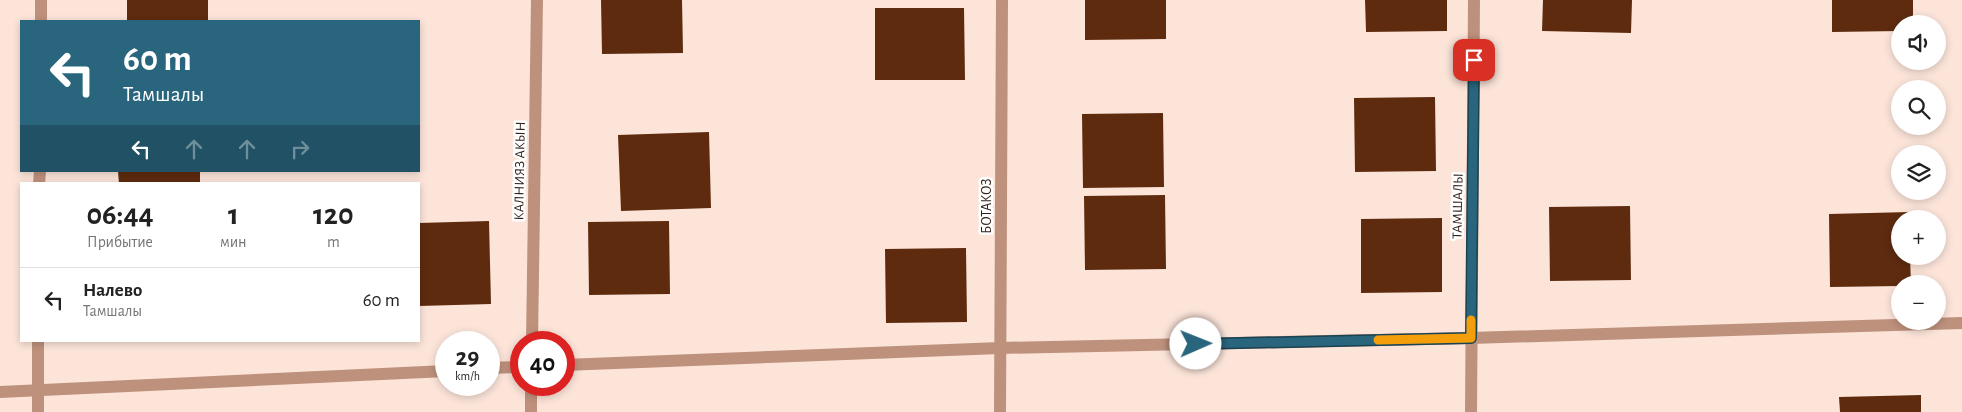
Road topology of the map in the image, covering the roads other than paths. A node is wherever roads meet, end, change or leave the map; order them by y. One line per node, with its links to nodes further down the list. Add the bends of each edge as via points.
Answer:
1 (41, 0): 5 (street)
2 (537, 0): 7 (street, КАЛНИЯЗ АКЫН)
3 (1002, 0): 10 (street, БОТАКОЗ)
4 (1474, 0): 8 (street, ТАМШАЛЫ)
5 (41, 20)
6 (1962, 323): 8 (street)
7 (532, 331)
8 (1471, 338): 10 (street); 19 (street, ТАМШАЛЫ)
9 (38, 342): 13 (street)
10 (1000, 348): 11 (street); 18 (street, БОТАКОЗ)
11 (575, 365)
12 (435, 372): 13 (street)
13 (38, 391): 14 (street); 16 (street)
14 (0, 392)
15 (531, 396): 17 (street)
16 (38, 412)
17 (531, 412)
18 (1000, 412)
19 (1470, 412)

